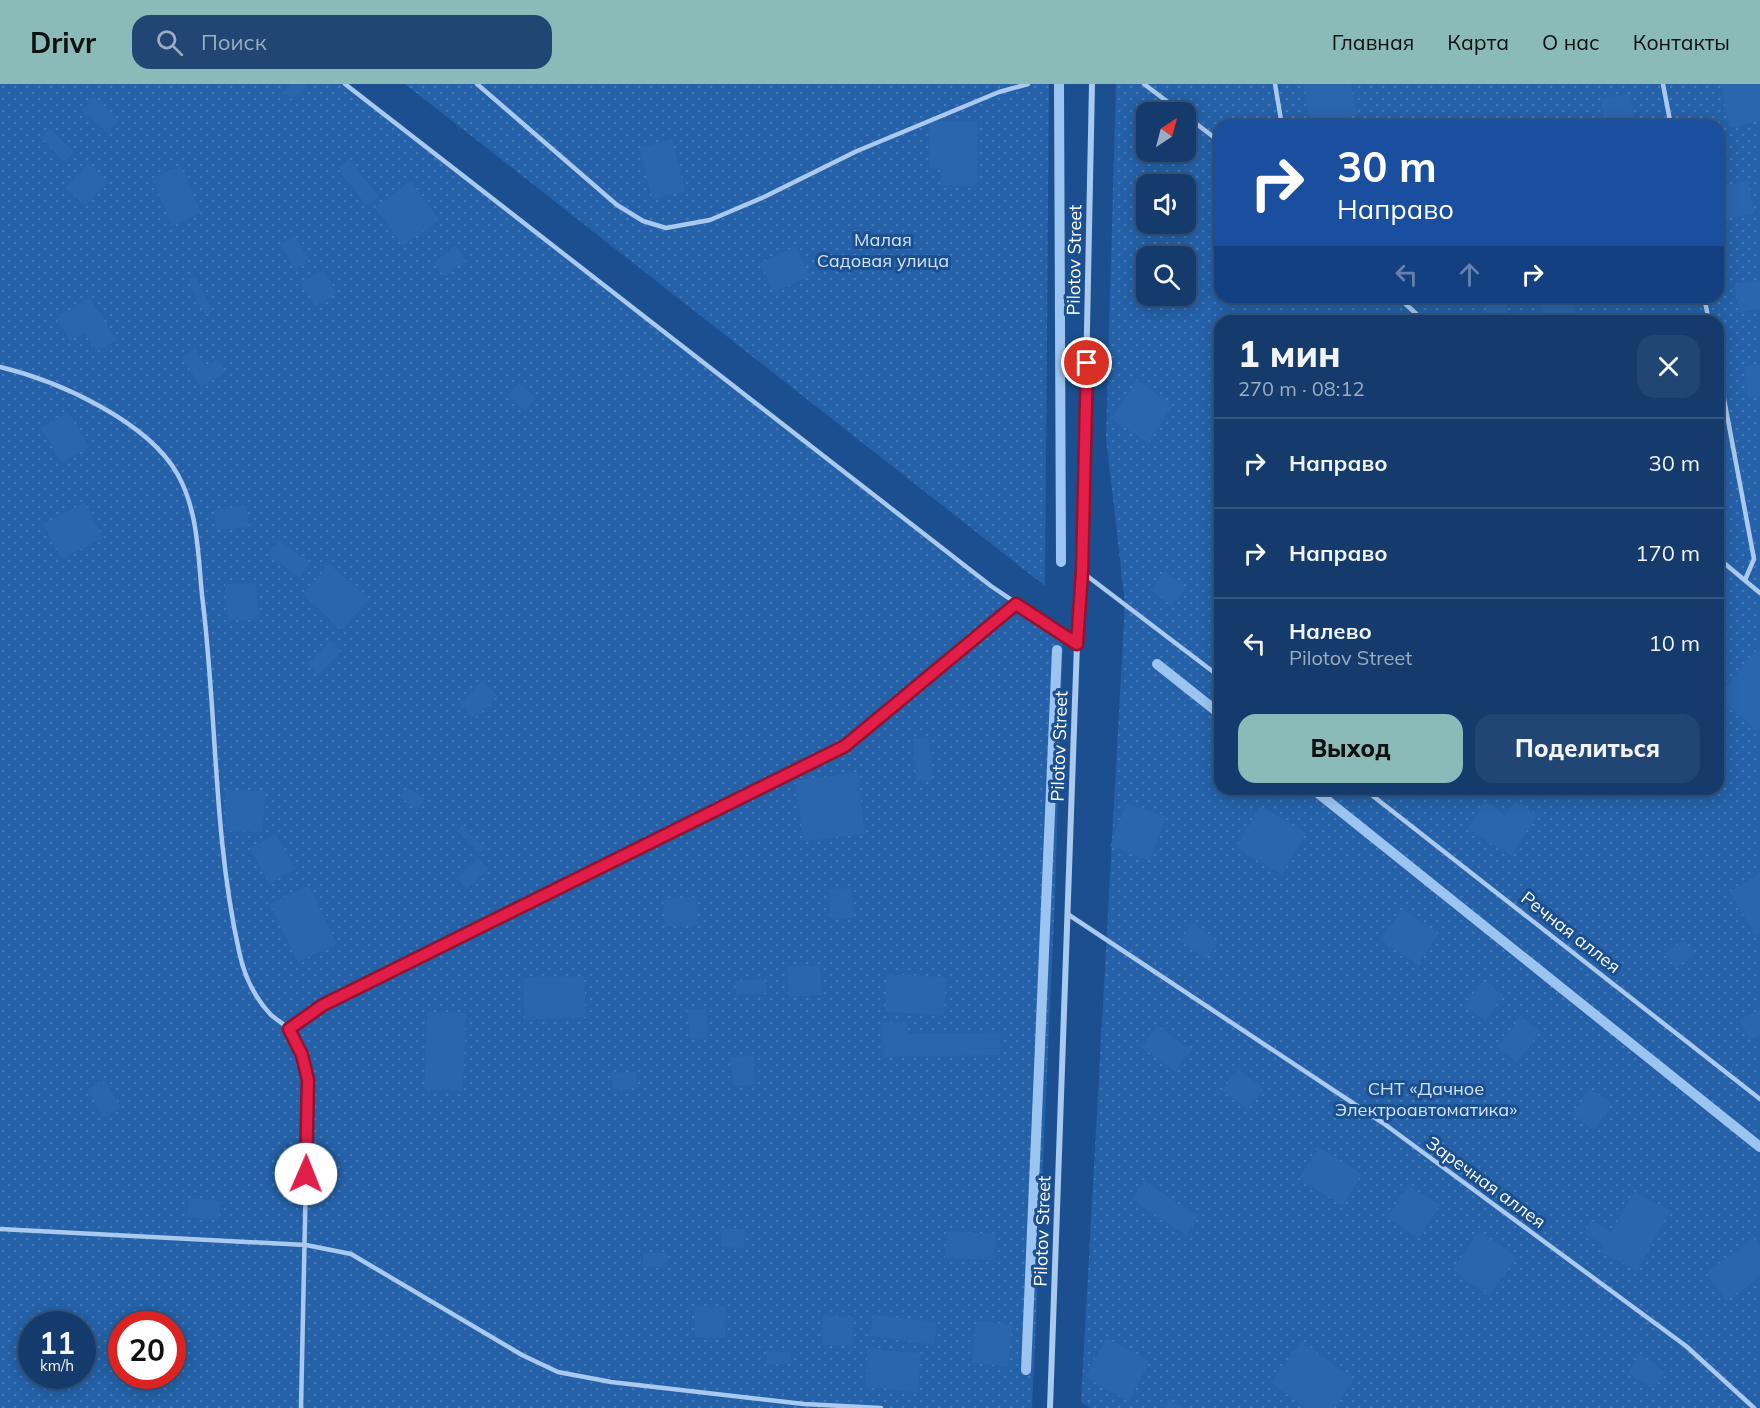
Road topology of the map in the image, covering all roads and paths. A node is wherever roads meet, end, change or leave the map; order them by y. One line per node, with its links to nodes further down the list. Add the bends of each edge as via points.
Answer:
1 (345, 84): 21 (lane)
2 (477, 84): 3 (lane, via 617,206 643,221 666,228 710,220 857,151 999,92)
3 (1028, 84)
4 (1092, 84): 18 (street, Pilotov Street)
5 (1144, 84): 8 (lane)
6 (1275, 84): 9 (lane)
7 (1663, 84): 10 (lane)
8 (1168, 102)
9 (1281, 120)
10 (1670, 120)
11 (1196, 123): 12 (lane)
12 (1214, 137)
13 (1404, 303): 14 (lane)
14 (1418, 315)
15 (0, 367): 26 (lane, via 79,396 135,428 165,455 179,476 192,507 211,665 223,854 239,953 252,993)
16 (1724, 399): 19 (lane, via 1754,559)
17 (1724, 563): 19 (lane)
18 (1082, 572): 22 (street, Pilotov Street); 23 (lane)
19 (1745, 580): 20 (lane)
20 (1760, 593)
21 (1016, 604): 22 (lane); 26 (lane, via 845,746 323,1005)
22 (1077, 644): 25 (street, Pilotov Street)
23 (1214, 672)
24 (1372, 795): 27 (lane, Речная аллея)
25 (1069, 915): 32 (street, Pilotov Street); 33 (lane, Заречная аллея, via 1383,1123 1686,1346)
26 (289, 1029): 29 (lane, via 302,1055 308,1080)
27 (1760, 1099)
28 (0, 1229): 29 (lane)
29 (306, 1245): 30 (lane); 31 (lane, via 351,1254 522,1355 558,1372 793,1403)
30 (301, 1408)
31 (881, 1408)
32 (1050, 1408)
33 (1754, 1408)

